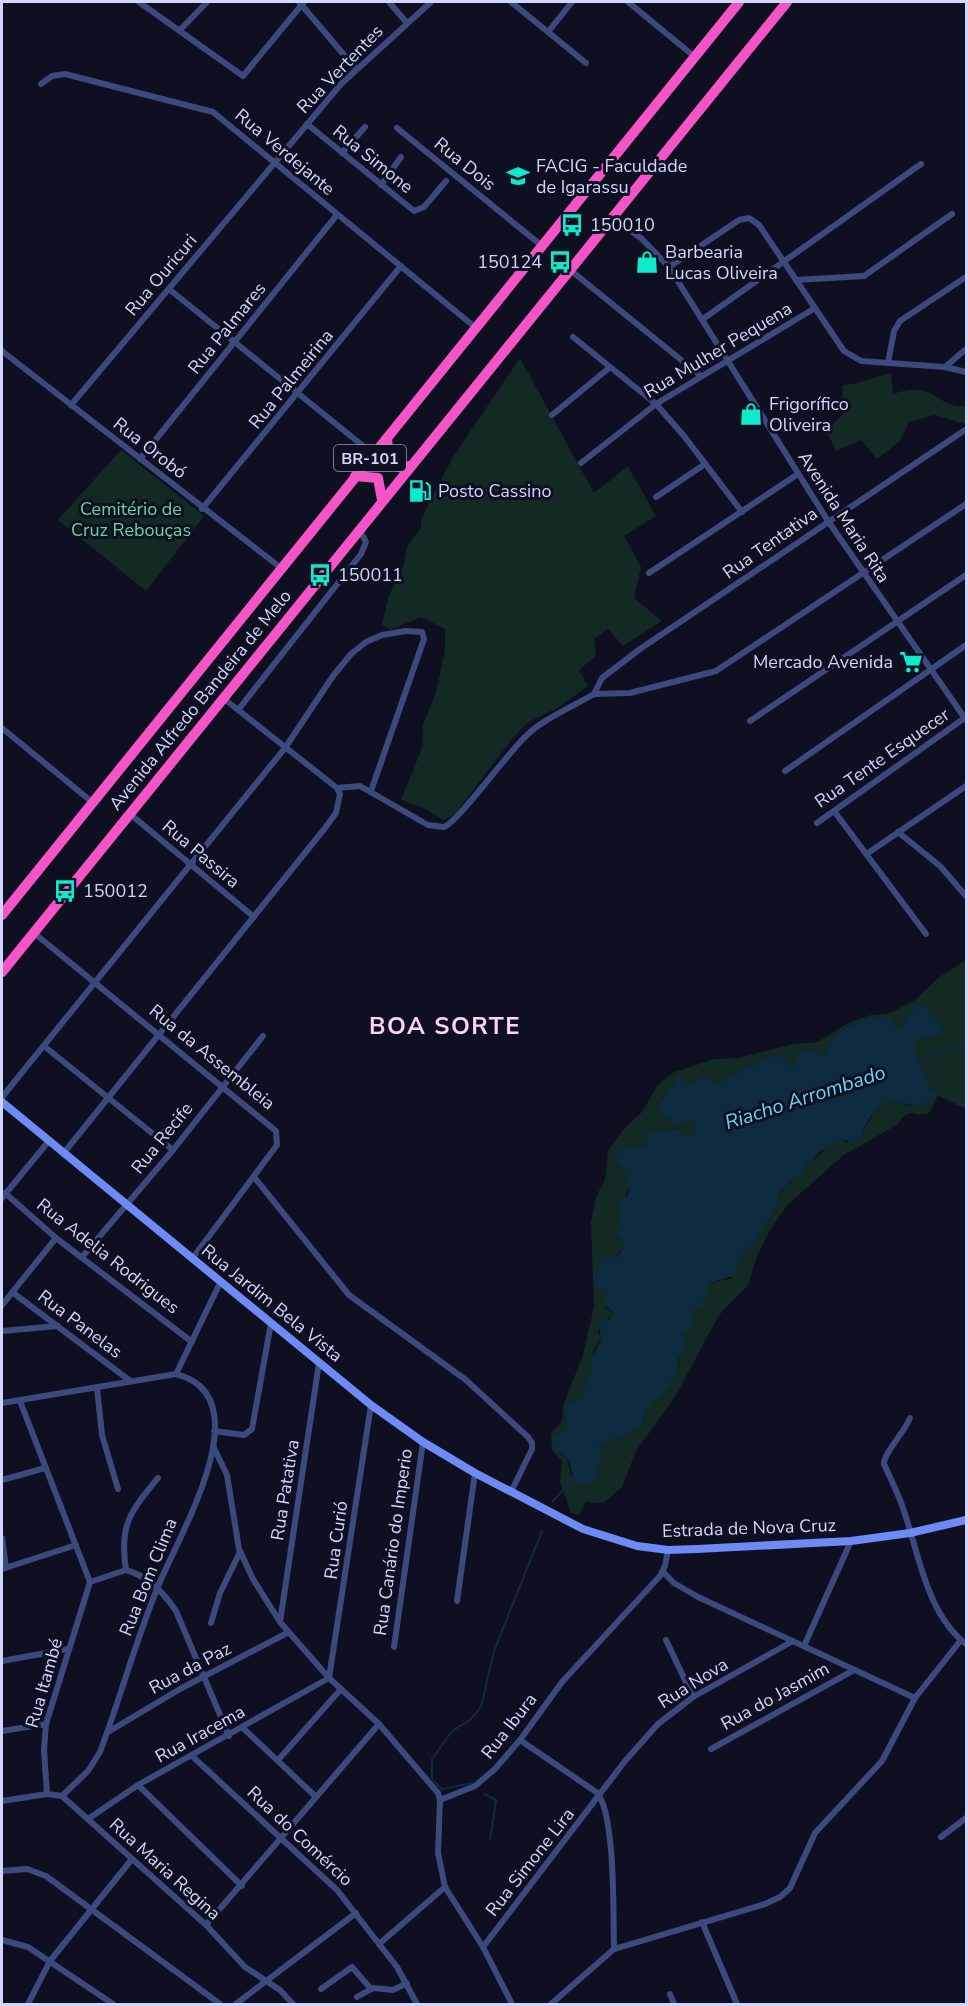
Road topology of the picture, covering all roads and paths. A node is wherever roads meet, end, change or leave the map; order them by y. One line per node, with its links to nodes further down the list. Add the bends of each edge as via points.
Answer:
1 (139, 2): 11 (street)
2 (207, 2): 13 (street)
3 (301, 2): 13 (street, via 245,75 235,73); 17 (street)
4 (389, 2): 12 (street)
5 (431, 2): 12 (street, Rua Vertentes)
6 (511, 2): 14 (street)
7 (572, 2): 14 (street)
8 (628, 2): 15 (street)
9 (739, 2): 15 (highway, Avenida Alfredo Bandeira de Melo / BR-101)
10 (788, 2): 30 (highway, Avenida Alfredo Bandeira de Melo / BR-101)
11 (148, 4): 13 (street)
12 (407, 23): 17 (street, Rua Vertentes)
13 (180, 30)
14 (548, 32): 16 (street)
15 (695, 57): 31 (highway, Avenida Alfredo Bandeira de Melo / BR-101)
16 (586, 63)
17 (356, 69): 19 (street, Rua Vertentes)
18 (41, 84): 24 (street, Rua Verdejante, via 56,74 65,74 213,112)
19 (307, 124): 22 (street, Rua Simone); 24 (street, Rua Vertentes)
20 (365, 127): 22 (street)
21 (397, 128): 31 (street, Rua Dois)
22 (342, 153): 27 (street, Rua Simone)
23 (402, 157): 27 (street)
24 (274, 163): 29 (street, Rua Verdejante); 38 (street, Rua Ouricuri)
25 (921, 164): 32 (street)
26 (446, 181): 27 (street, Rua Simone, via 424,207 414,211)
27 (381, 185)
28 (952, 214): 37 (street, via 864,276)
29 (336, 216): 33 (street, Rua Verdejante); 43 (street, Rua Palmares)
30 (611, 218): 34 (street, Avenida Maria Rita, via 641,238); 35 (highway, Avenida Alfredo Bandeira de Melo / BR-101)
31 (542, 246): 41 (highway, Avenida Alfredo Bandeira de Melo / BR-101)
32 (782, 261): 34 (street, via 759,225 745,218); 37 (street); 40 (street)
33 (401, 266): 41 (street, Rua Verdejante); 52 (street, Rua Palmeirina)
34 (669, 267): 40 (street, Avenida Maria Rita)
35 (569, 269): 51 (street); 62 (highway, Avenida Alfredo Bandeira de Melo / BR-101)
36 (966, 277): 47 (street, via 900,321 894,331)
37 (796, 280): 39 (street)
38 (169, 289): 43 (street); 54 (street, Rua Ouricuri)
39 (815, 308): 46 (street, Rua Mulher Pequena); 47 (street, via 848,356)
40 (703, 319): 46 (street, Avenida Maria Rita)
41 (476, 328): 57 (highway, Avenida Alfredo Bandeira de Melo / BR-101)
42 (573, 337): 49 (street)
43 (235, 342): 52 (street); 59 (street, Rua Palmares)
44 (966, 349): 48 (street)
45 (2, 351): 54 (street, Rua Orobó)
46 (730, 361): 51 (street, Rua Mulher Pequena); 63 (street, Avenida Maria Rita)
47 (888, 363): 48 (street)
48 (945, 367): 50 (street)
49 (609, 368): 53 (street); 55 (street)
50 (966, 372)
51 (701, 376): 53 (street, Rua Mulher Pequena)
52 (298, 394): 58 (street); 68 (street, Rua Palmeirina)
53 (656, 404): 60 (street, Rua Mulher Pequena); 61 (street)
54 (70, 405): 59 (street, Rua Orobó)
55 (552, 415)
56 (965, 430): 70 (street, Rua Tentativa)
57 (387, 438): 58 (highway, Avenida Alfredo Bandeira de Melo / BR-101); 62 (highway, via 389,464)
58 (373, 454): 64 (highway, Avenida Alfredo Bandeira de Melo / BR-101)
59 (140, 459): 68 (street, Rua Orobó)
60 (581, 463)
61 (705, 464): 65 (street); 69 (street)
62 (409, 466): 66 (highway, Avenida Alfredo Bandeira de Melo / BR-101)
63 (798, 474): 69 (street); 70 (street, Avenida Maria Rita)
64 (356, 476): 66 (highway, via 378,478); 72 (highway, Avenida Alfredo Bandeira de Melo / BR-101)
65 (656, 497)
66 (382, 500): 71 (highway, Avenida Alfredo Bandeira de Melo / BR-101)
67 (966, 504): 74 (street)
68 (202, 509): 72 (street, Rua Orobó)
69 (742, 513): 73 (street)
70 (828, 521): 74 (street, Avenida Maria Rita); 79 (street, Rua Tentativa, via 610,671)
71 (358, 529): 80 (highway, Avenida Alfredo Bandeira de Melo / BR-101); 81 (street, via 366,542 361,554)
72 (281, 568): 90 (highway, Avenida Alfredo Bandeira de Melo / BR-101)
73 (649, 573)
74 (863, 574): 76 (street, Avenida Maria Rita); 79 (street, via 716,671 630,693)
75 (966, 575): 76 (street)
76 (896, 622): 78 (street, Avenida Maria Rita); 83 (street)
77 (966, 645): 78 (street)
78 (931, 669): 82 (street, Avenida Maria Rita); 86 (street)
79 (594, 694): 89 (street, via 528,734 448,825 428,825)
80 (222, 698): 81 (street); 92 (highway, Avenida Alfredo Bandeira de Melo / BR-101)
81 (238, 710): 85 (street)
82 (966, 718): 91 (street, Rua Tente Esquecer)
83 (750, 722)
84 (2, 728): 90 (street)
85 (285, 748): 88 (street); 89 (street, via 351,654 382,635 422,632 424,639); 96 (street)
86 (785, 771)
87 (966, 786): 94 (street)
88 (336, 788): 89 (street, via 352,785); 99 (street, via 341,799 336,813)
89 (371, 791)
90 (92, 802): 98 (highway, Avenida Alfredo Bandeira de Melo / BR-101)
91 (834, 811): 93 (street, Rua Tente Esquecer); 95 (street)
92 (130, 814): 96 (street, Rua Passira); 100 (highway, Avenida Alfredo Bandeira de Melo / BR-101)
93 (817, 823)
94 (898, 832): 95 (street); 97 (street, via 940,866)
95 (868, 853): 101 (street)
96 (191, 866): 99 (street, Rua Passira); 103 (street)
97 (966, 896)
98 (2, 915)
99 (254, 917): 104 (street)
100 (34, 933): 102 (highway, Avenida Alfredo Bandeira de Melo / BR-101); 103 (street, Rua da Assembleia)
101 (926, 934)
102 (2, 972)
103 (97, 982): 104 (street, Rua da Assembleia); 106 (street)
104 (159, 1034): 107 (street, Rua da Assembleia); 109 (street)
105 (263, 1036): 107 (street, Rua Recife)
106 (44, 1046): 108 (street); 109 (street)
107 (223, 1086): 112 (street, Rua Recife); 114 (street, Rua da Assembleia, via 278,1135 277,1145)
108 (2, 1097)
109 (108, 1098): 112 (street); 113 (street)
110 (2, 1102): 111 (main road, Rua Jardim Bela Vista)
111 (48, 1143): 113 (main road, Rua Jardim Bela Vista); 115 (street)
112 (173, 1150): 116 (street, Rua Recife)
113 (63, 1154): 116 (main road, Rua Jardim Bela Vista)
114 (254, 1177): 119 (street, Rua da Assembleia); 143 (street, via 349,1295 466,1380 528,1437 532,1449)
115 (3, 1196): 117 (street, Rua Adelia Rodrigues)
116 (128, 1205): 118 (street, Rua Recife); 119 (main road, Rua Jardim Bela Vista)
117 (56, 1238): 118 (street, Rua Adelia Rodrigues); 121 (street)
118 (82, 1257): 126 (street, Rua Adelia Rodrigues)
119 (192, 1259): 120 (main road, Rua Jardim Bela Vista)
120 (220, 1283): 123 (main road, Rua Jardim Bela Vista); 126 (street)
121 (12, 1292): 122 (street); 124 (street, Rua Panelas)
122 (2, 1305)
123 (271, 1323): 127 (main road, Rua Jardim Bela Vista); 135 (street, via 252,1429 244,1435)
124 (58, 1326): 125 (street); 129 (street, Rua Panelas)
125 (2, 1331)
126 (192, 1342): 128 (street)
127 (319, 1363): 133 (main road, Rua Jardim Bela Vista); 158 (street, Rua Patativa)
128 (177, 1374): 129 (street); 135 (street, Rua Bom Clima, via 194,1379 208,1394)
129 (129, 1380): 130 (street)
130 (97, 1388): 131 (street); 142 (street, via 102,1435)
131 (21, 1401): 132 (street); 138 (street)
132 (2, 1403)
133 (371, 1405): 136 (main road, Rua Jardim Bela Vista); 170 (street, Rua Curió)
134 (910, 1418): 146 (street, via 883,1461)
135 (214, 1431): 137 (street, Rua Bom Clima)
136 (423, 1442): 139 (main road, Rua Jardim Bela Vista); 165 (street, Rua Canário do Imperio)
137 (214, 1447): 151 (street, via 227,1475); 156 (street, Rua Bom Clima, via 201,1493)
138 (45, 1468): 141 (street); 149 (street)
139 (475, 1473): 143 (main road, Rua Jardim Bela Vista); 157 (street)
140 (158, 1478): 153 (street, via 124,1530)
141 (2, 1480)
142 (118, 1489)
143 (511, 1492): 144 (main road, Rua Jardim Bela Vista)
144 (538, 1506): 150 (main road, Estrada de Nova Cruz, via 604,1537)
145 (966, 1520): 146 (main road, Estrada de Nova Cruz)
146 (910, 1533): 148 (main road, Estrada de Nova Cruz); 163 (street, via 935,1603)
147 (2, 1538): 152 (street)
148 (851, 1540): 150 (main road, Estrada de Nova Cruz); 164 (street)
149 (75, 1545): 152 (street); 155 (street)
150 (668, 1550): 154 (street, Rua Ibura)
151 (240, 1552): 158 (street); 159 (street, via 220,1593)
152 (4, 1568)
153 (126, 1570): 155 (street); 156 (street)
154 (663, 1572): 162 (street, via 685,1590); 180 (street, Rua Ibura, via 562,1683)
155 (90, 1582): 166 (street, Rua Itambé)
156 (157, 1588): 169 (street, via 176,1611); 178 (street, Rua Bom Clima)
157 (457, 1600)
158 (280, 1622): 160 (street)
159 (211, 1623)
160 (287, 1633): 169 (street, Rua da Paz); 170 (street)
161 (666, 1640): 172 (street)
162 (793, 1641): 164 (street); 172 (street, Rua Nova)
163 (964, 1642): 173 (street)
164 (804, 1646): 168 (street)
165 (394, 1647)
166 (68, 1649): 167 (street); 174 (street, Rua Itambé)
167 (2, 1661)
168 (854, 1670): 173 (street); 181 (street, Rua do Jasmim)
169 (203, 1678): 178 (street, Rua da Paz); 179 (street)
170 (329, 1678): 171 (street); 176 (street, Rua Iracema)
171 (341, 1689): 175 (street); 183 (street)
172 (693, 1697): 188 (street, Rua Nova, via 658,1724)
173 (915, 1698): 201 (street, via 882,1761 815,1833 785,1894 765,1904)
174 (46, 1724): 177 (street); 185 (street, Rua Itambé)
175 (379, 1724): 187 (street); 189 (street, via 436,1790)
176 (243, 1728): 179 (street, Rua Iracema); 183 (street)
177 (2, 1731)
178 (107, 1732): 186 (street, Rua Bom Clima, via 94,1764)
179 (229, 1736): 182 (street, Rua Iracema)
180 (520, 1740): 188 (street); 189 (street, Rua Ibura, via 480,1782)
181 (711, 1749)
182 (192, 1756): 184 (street, Rua Iracema); 194 (street, Rua do Comércio)
183 (278, 1760): 187 (street)
184 (138, 1785): 192 (street, Rua Iracema); 197 (street)
185 (47, 1794): 186 (street); 190 (street)
186 (62, 1796): 192 (street, Rua Maria Regina)
187 (315, 1796): 194 (street)
188 (600, 1796): 205 (street, Rua Simone Lira); 206 (street, via 609,1824)
189 (440, 1800): 198 (street, via 438,1852)
190 (2, 1801)
191 (966, 1818): 193 (street)
192 (88, 1819): 195 (street, Rua Maria Regina)
193 (941, 1837)
194 (280, 1839): 197 (street); 200 (street, Rua do Comércio, via 331,1884)
195 (132, 1859): 199 (street); 202 (street, Rua Maria Regina)
196 (2, 1871): 199 (street, via 38,1871)
197 (242, 1886): 202 (street)
198 (445, 1887): 204 (street); 205 (street)
199 (92, 1909): 207 (street); 216 (street)
200 (356, 1913): 204 (street, Rua do Comércio); 208 (street)
201 (702, 1922): 206 (street); 223 (street)
202 (206, 1926): 208 (street, Rua Maria Regina, via 245,1967)
203 (2, 1940): 207 (street, via 20,1943)
204 (379, 1944): 209 (street, Rua do Comércio)
205 (483, 1947): 220 (street)
206 (614, 1949): 221 (street)
207 (51, 1962): 214 (street); 215 (street)
208 (267, 1982): 217 (street); 218 (street, Rua Maria Regina)
209 (407, 1983): 211 (street, via 393,1990); 219 (street, Rua do Comércio)
210 (321, 1989): 211 (street, via 352,1967)
211 (371, 1989): 213 (street)
212 (670, 1994): 222 (street)
213 (357, 1997)
214 (28, 2004)
215 (113, 2004)
216 (220, 2004)
217 (236, 2004)
218 (293, 2004)
219 (414, 2004)
220 (512, 2004)
221 (551, 2004)
222 (674, 2004)
223 (737, 2004)

